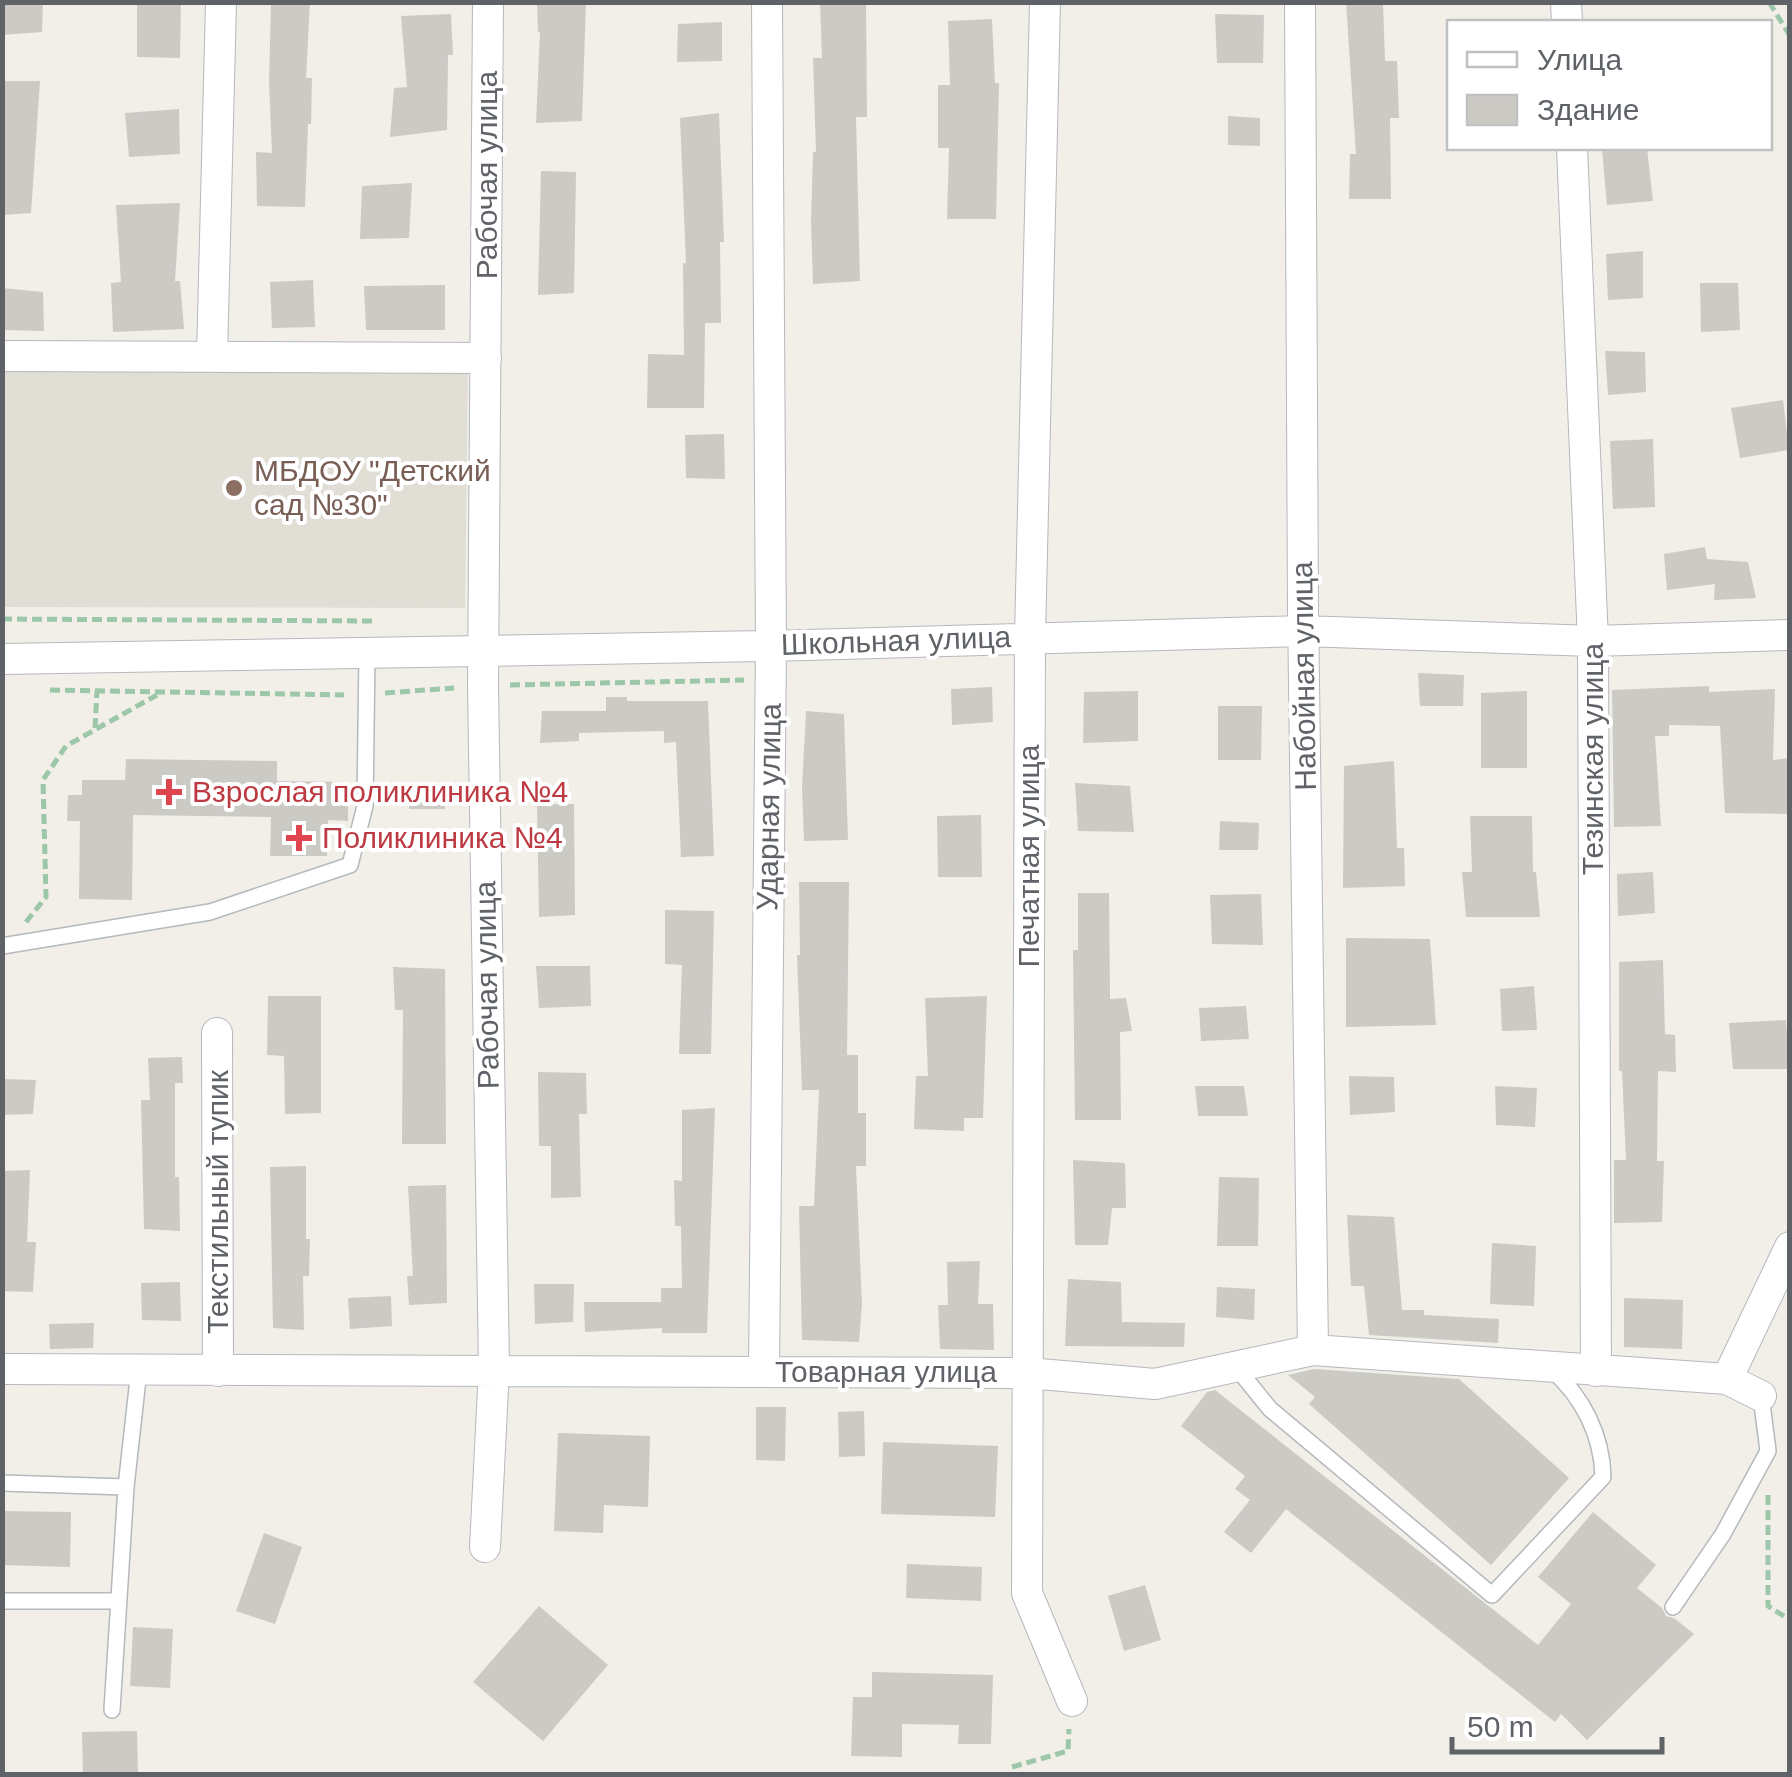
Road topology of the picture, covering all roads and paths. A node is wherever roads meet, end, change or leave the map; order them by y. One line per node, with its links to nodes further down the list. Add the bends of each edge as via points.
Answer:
1 (220, 2): 10 (street)
2 (488, 2): 11 (street, Рабочая улица)
3 (767, 2): 16 (street, Ударная улица)
4 (1045, 2): 14 (street, Печатная улица)
5 (1300, 2): 12 (street, Набойная улица)
6 (1769, 2): 7 (path)
7 (1790, 36)
8 (1572, 150): 15 (street, Тезинская улица)
9 (2, 356): 10 (street)
10 (212, 357): 11 (street)
11 (486, 358): 17 (street, Рабочая улица)
12 (1303, 631): 14 (street, Школьная улица); 15 (street, Школьная улица); 26 (street, Набойная улица)
13 (1790, 635): 15 (street, Школьная улица)
14 (1030, 636): 16 (street, Школьная улица); 35 (street, Печатная улица)
15 (1593, 640): 33 (street, Тезинская улица)
16 (771, 646): 17 (street, Школьная улица); 34 (street, Ударная улица)
17 (483, 651): 18 (street, Школьная улица); 30 (street, Рабочая улица)
18 (368, 652): 19 (street, Школьная улица); 23 (lane, via 365,806 350,865 210,912)
19 (2, 659)
20 (97, 691): 22 (path)
21 (159, 693): 22 (path)
22 (95, 730): 23 (path, via 66,746 43,780 46,897)
23 (5, 945)
24 (218, 1034): 32 (street, Текстильный тупик)
25 (1790, 1247): 36 (street)
26 (1314, 1350): 27 (street, Товарная улица); 28 (street, Товарная улица)
27 (1236, 1367): 28 (lane, via 1270,1409 1492,1595 1603,1477 1603,1450 1577,1395); 35 (street, Товарная улица, via 1155,1384)
28 (1549, 1368): 33 (street, Товарная улица)
29 (2, 1369): 31 (street, Товарная улица)
30 (494, 1369): 32 (street, Товарная улица); 34 (street, Товарная улица); 41 (street, Рабочая улица)
31 (139, 1370): 32 (street, Товарная улица); 40 (lane)
32 (218, 1371)
33 (1596, 1371): 36 (street, Товарная улица)
34 (764, 1372): 35 (street, Товарная улица)
35 (1028, 1373): 46 (street, Печатная улица, via 1027,1594)
36 (1726, 1378): 37 (street, Товарная улица)
37 (1761, 1396): 38 (lane)
38 (1768, 1451): 44 (lane); 45 (path, via 1768,1606)
39 (2, 1484): 40 (lane)
40 (126, 1487): 43 (lane)
41 (485, 1546)
42 (2, 1601): 43 (lane)
43 (119, 1601): 47 (lane)
44 (1673, 1606)
45 (1790, 1620)
46 (1072, 1701): 48 (path, via 1068,1750)
47 (112, 1710)
48 (1012, 1767)

